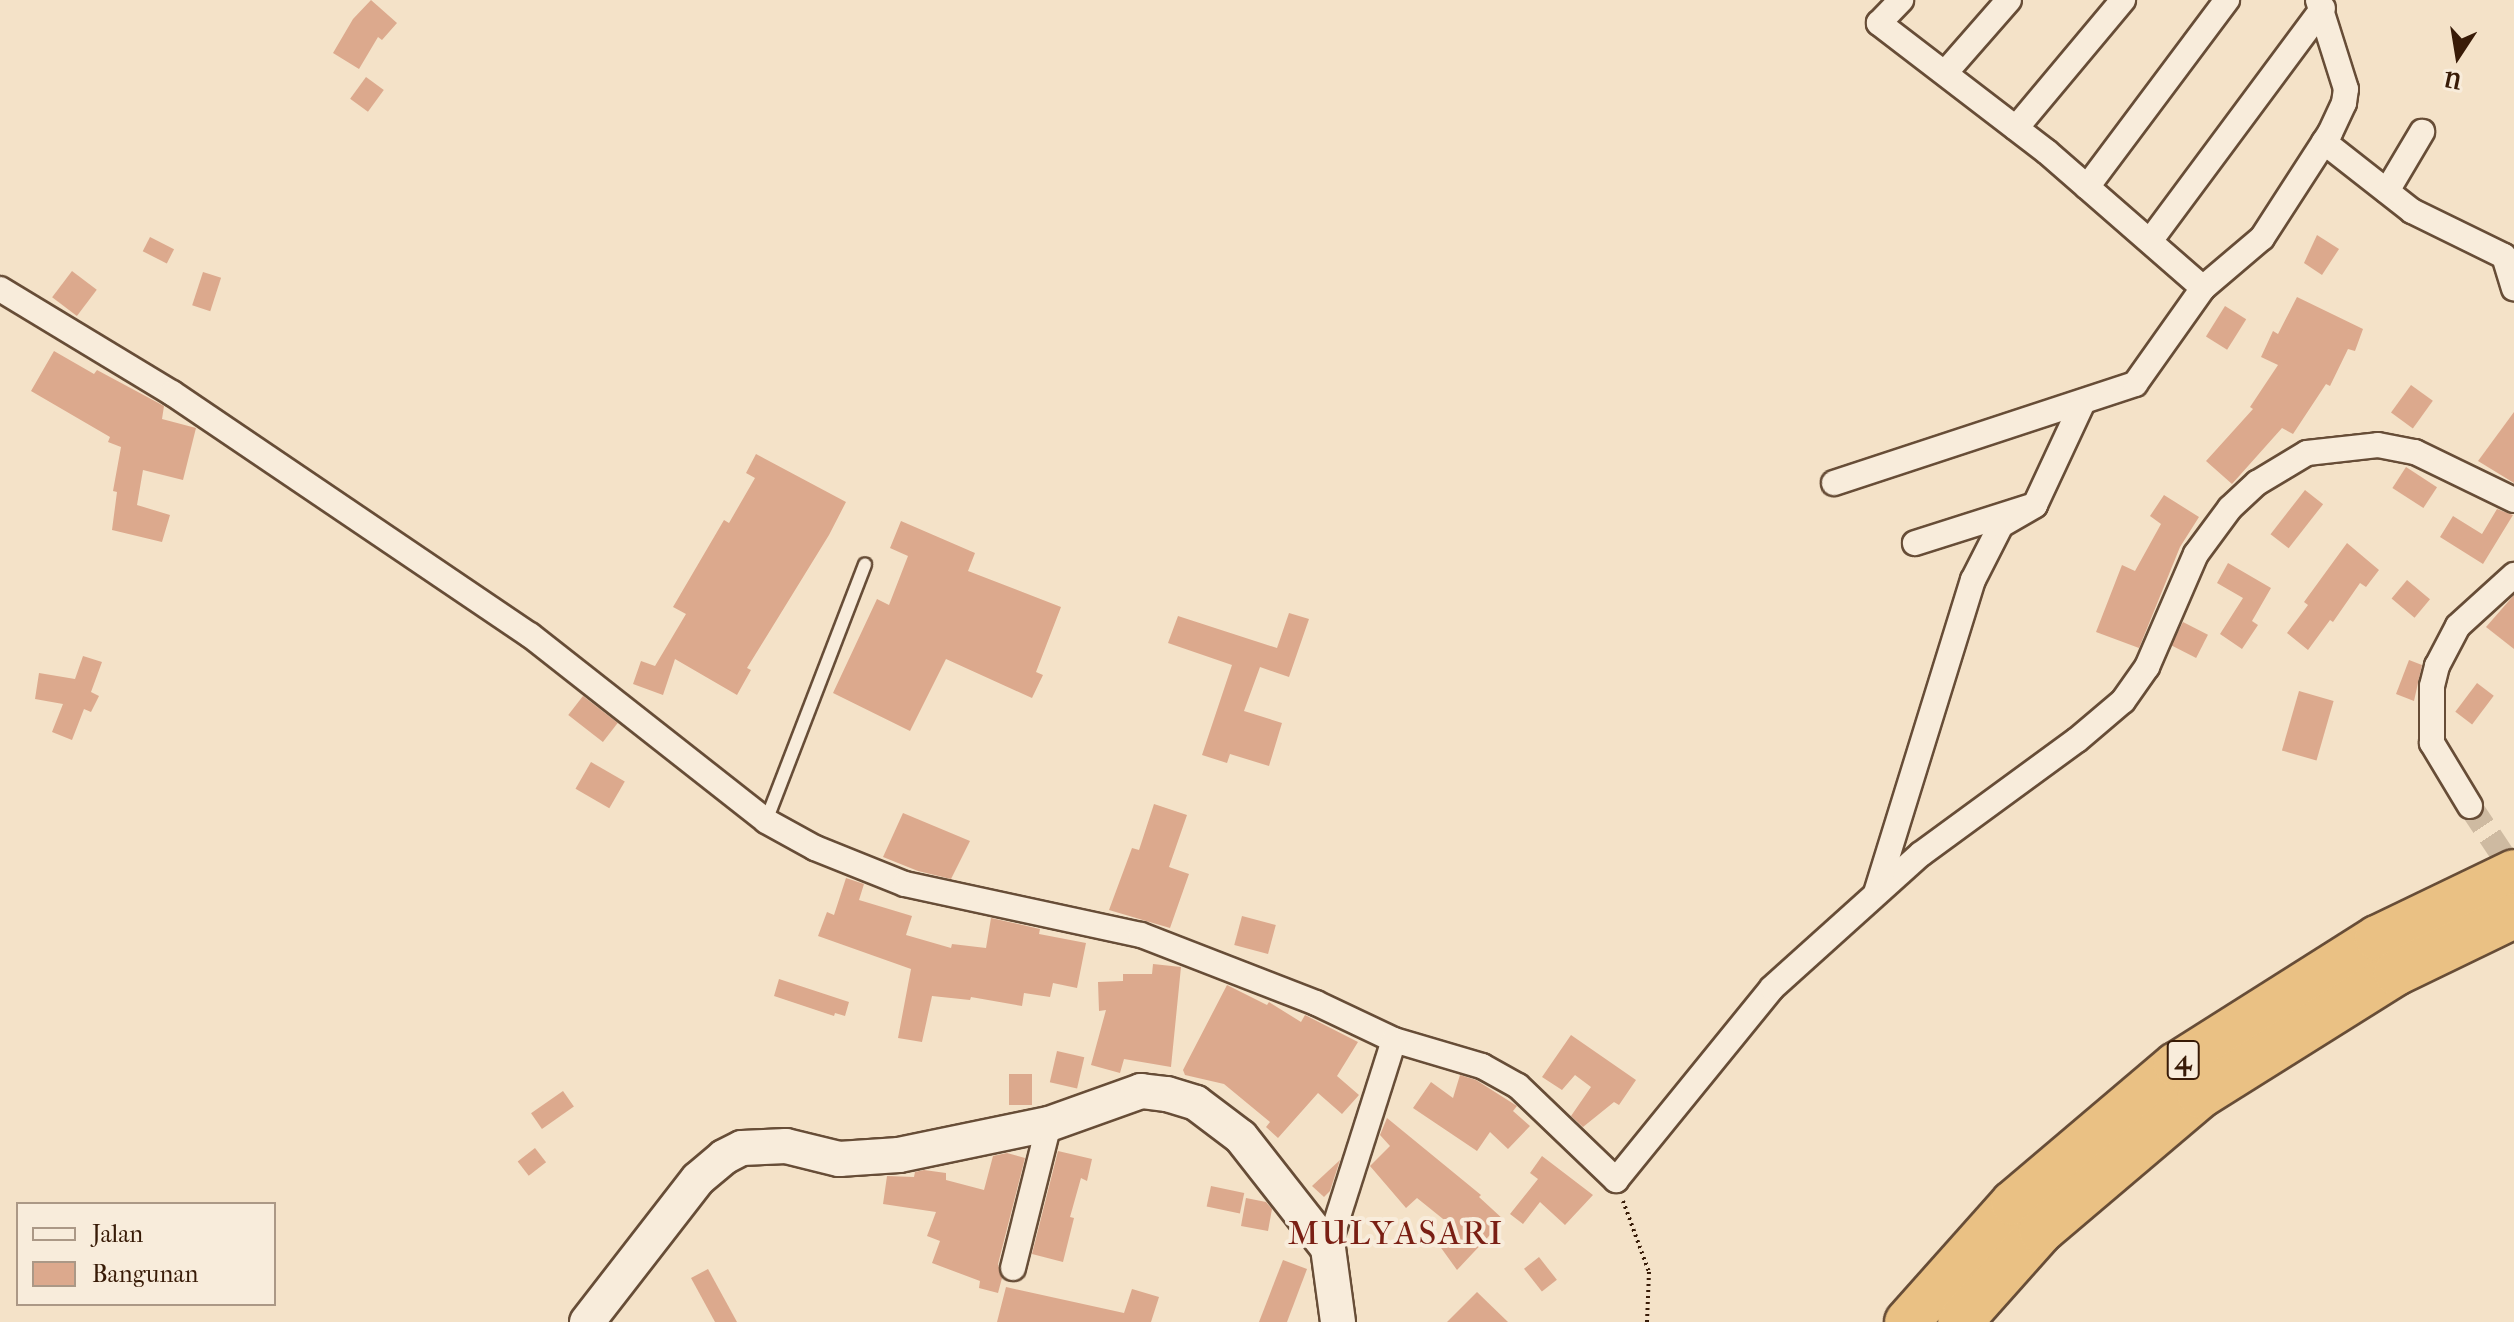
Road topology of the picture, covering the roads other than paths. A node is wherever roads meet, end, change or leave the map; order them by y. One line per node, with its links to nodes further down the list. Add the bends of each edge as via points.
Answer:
1 (1901, 0): 6 (street, via 1879,23)
2 (2009, 0): 6 (street)
3 (2123, 0): 7 (street)
4 (2227, 0): 10 (street)
5 (2320, 4): 9 (street, via 2346,89); 12 (street)
6 (1945, 73): 7 (street)
7 (2016, 128): 10 (street)
8 (2422, 132): 11 (street)
9 (2324, 142): 11 (street); 13 (street, via 2262,238)
10 (2087, 187): 12 (street)
11 (2387, 191): 15 (street, via 2412,211 2504,256)
12 (2150, 241): 13 (street)
13 (2203, 288): 16 (street, via 2135,384)
14 (0, 289): 24 (street, via 172,393 530,635)
15 (2514, 289)
16 (2082, 404): 17 (street); 19 (street)
17 (1834, 483)
18 (2514, 500): 26 (street, via 2415,452 2378,445 2307,453 2281,466 2230,508 2196,554 2147,667 2123,701)
19 (2035, 505): 20 (street); 26 (street, via 2001,525 1973,580)
20 (1915, 543)
21 (865, 564): 24 (lane)
22 (2514, 575): 23 (street, via 2458,626 2432,686 2432,743)
23 (2470, 806)
24 (766, 821): 28 (street, via 892,880 1141,935 1316,1003)
25 (2514, 872): 34 (highway, 4, via 2377,938 2176,1065 2013,1203)
26 (1875, 895): 28 (street, via 1772,988 1616,1180 1518,1086 1463,1058)
27 (2514, 916): 35 (highway, 4, via 2396,973 2200,1096 2041,1231)
28 (1394, 1040): 30 (street)
29 (1049, 1124): 30 (main road, via 1141,1091 1196,1103 1241,1137); 31 (street); 32 (main road, via 865,1159 839,1159 786,1146 742,1148 698,1179)
30 (1328, 1248): 33 (main road)
31 (1013, 1268)
32 (587, 1322)
33 (1338, 1322)
34 (1907, 1322)
35 (1960, 1322)

